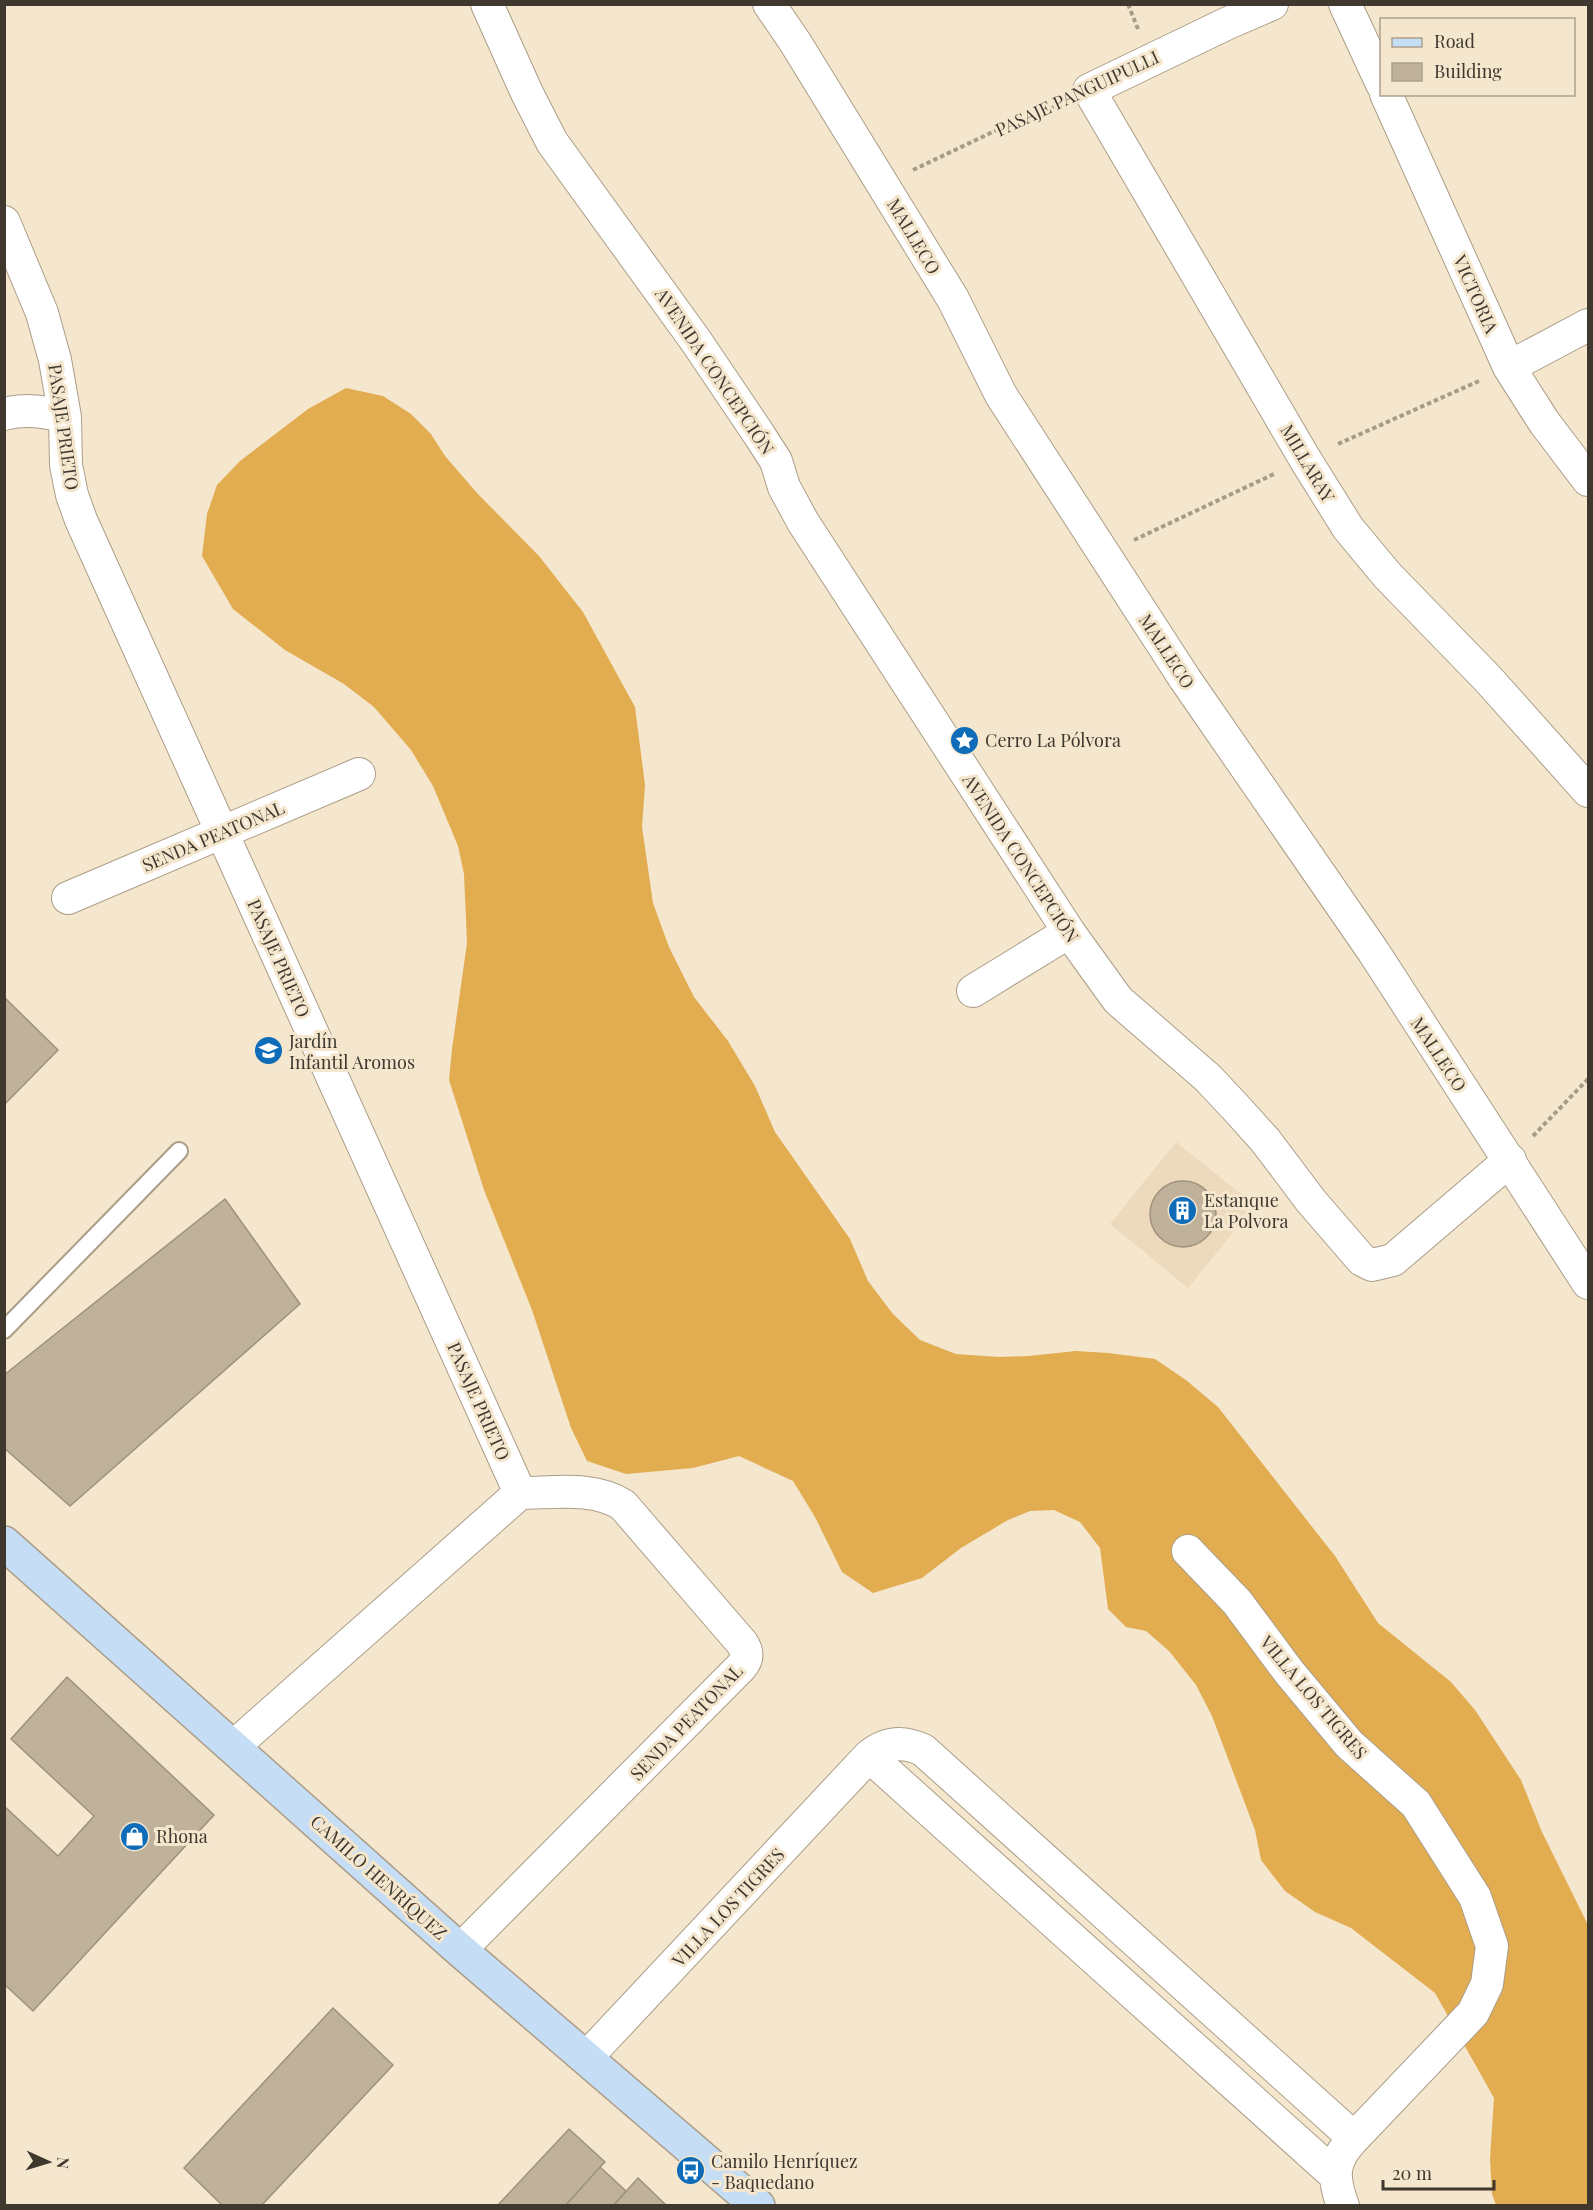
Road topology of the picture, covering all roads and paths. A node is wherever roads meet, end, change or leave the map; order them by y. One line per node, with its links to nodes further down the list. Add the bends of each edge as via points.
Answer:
1 (487, 4): 19 (street, AVENIDA CONCEPCIÓN, via 552,142 760,436 776,461 784,487 803,522)
2 (770, 4): 8 (street, MALLECO)
3 (1272, 4): 6 (street, PASAJE PANGUIPULLI)
4 (1345, 4): 5 (street)
5 (1380, 80)
6 (1089, 90): 8 (path, PASAJE PANGUIPULLI); 16 (street, MILLARAY, via 1348,528)
7 (1387, 96): 11 (street, VICTORIA)
8 (883, 185): 23 (street, MALLECO, via 952,299 1001,395 1185,679 1373,951)
9 (4, 222): 13 (street, PASAJE PRIETO, via 42,313)
10 (1588, 325): 11 (street)
11 (1509, 367): 14 (street, VICTORIA)
12 (4, 414): 13 (street, via 31,411)
13 (65, 417): 17 (street, PASAJE PRIETO, via 66,465 81,520)
14 (1588, 480)
15 (359, 774): 17 (street, SENDA PEATONAL)
16 (1588, 791)
17 (223, 832): 18 (street, SENDA PEATONAL); 26 (street, PASAJE PRIETO)
18 (68, 898)
19 (1069, 932): 20 (street); 23 (street, AVENIDA CONCEPCIÓN, via 1118,1000 1215,1085 1362,1260 1372,1265 1393,1260)
20 (973, 991)
21 (1588, 1079): 23 (path)
22 (179, 1151): 25 (lane)
23 (1510, 1161): 24 (street, MALLECO)
24 (1588, 1283)
25 (4, 1329)
26 (520, 1493): 29 (street); 31 (street, SENDA PEATONAL, via 588,1492 623,1505 742,1643 747,1656 741,1667)
27 (4, 1543): 29 (main road, CAMILO HENRÍQUEZ)
28 (1188, 1551): 33 (street, VILLA LOS TIGRES, via 1237,1602 1349,1744 1416,1804 1475,1897 1492,1946 1487,1984 1473,2013)
29 (233, 1747): 31 (main road, CAMILO HENRÍQUEZ)
30 (869, 1756): 32 (street, VILLA LOS TIGRES); 33 (street, VILLA LOS TIGRES, via 885,1745 898,1743 923,1750); 34 (street)
31 (460, 1950): 32 (main road, CAMILO HENRÍQUEZ)
32 (586, 2058): 35 (main road, CAMILO HENRÍQUEZ)
33 (1354, 2138): 34 (street, VILLA LOS TIGRES, via 1336,2161)
34 (1335, 2175): 36 (street)
35 (758, 2205)
36 (1343, 2205)

